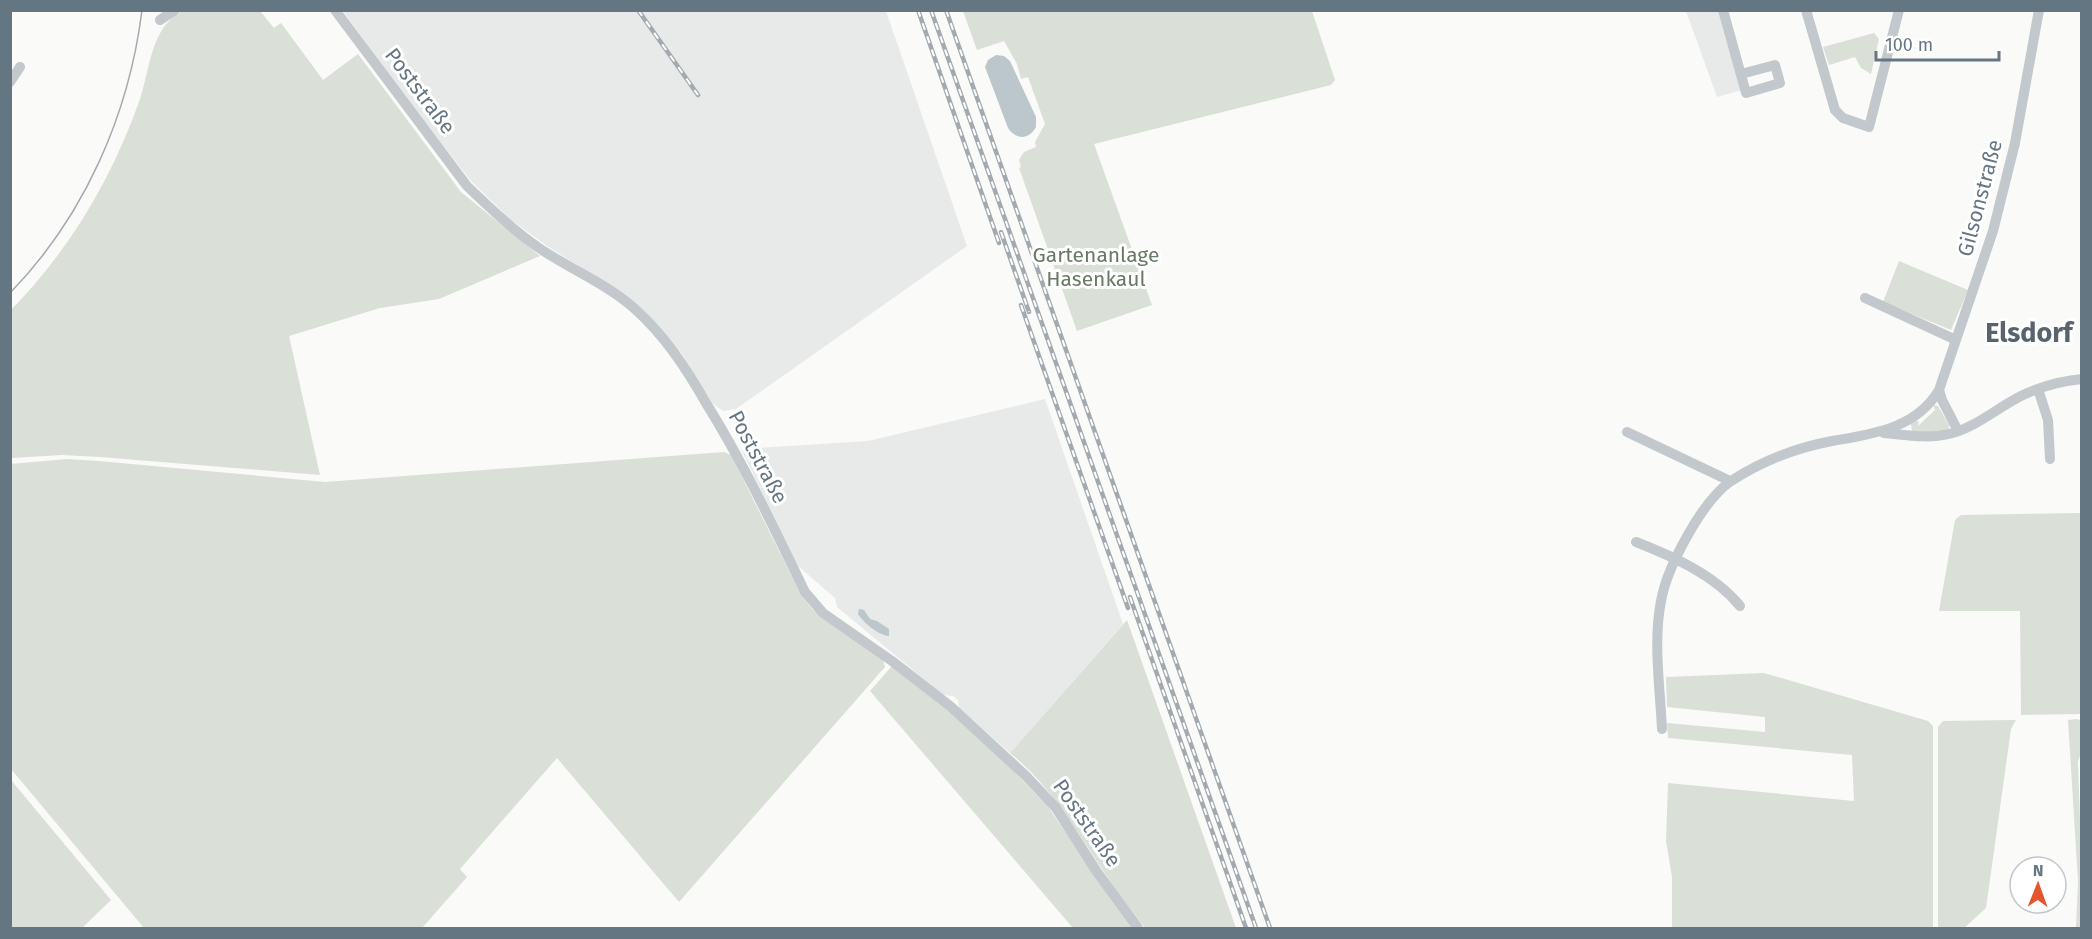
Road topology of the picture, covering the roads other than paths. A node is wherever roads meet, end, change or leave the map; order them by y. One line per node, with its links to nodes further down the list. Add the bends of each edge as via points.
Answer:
1 (175, 10): 7 (street)
2 (335, 10): 25 (street, Poststraße, via 467,186 540,248 633,307 674,350 734,447 815,606 950,706 1026,776 1056,808)
3 (1723, 10): 9 (street)
4 (1806, 10): 5 (street, via 1835,110 1843,118 1869,127)
5 (1899, 10)
6 (2039, 10): 12 (street, Gilsonstraße, via 2016,142 1996,222)
7 (160, 20)
8 (20, 67): 10 (street)
9 (1741, 74)
10 (10, 82)
11 (1865, 298): 12 (street)
12 (1956, 339): 15 (street, Gilsonstraße)
13 (2082, 379): 14 (street, Gilsonstraße)
14 (2038, 389): 16 (street, Gilsonstraße); 19 (street, via 2048,420)
15 (1939, 390): 16 (street); 18 (street, Gilsonstraße, via 1912,418)
16 (1958, 431): 18 (street, Gilsonstraße, via 1933,437)
17 (1627, 432): 20 (street)
18 (1878, 433): 20 (street, Gilsonstraße, via 1780,454)
19 (2050, 459)
20 (1731, 481): 22 (street, Gilsonstraße, via 1686,536)
21 (1636, 542): 22 (street)
22 (1676, 558): 23 (street, via 1730,594); 24 (street, Gilsonstraße, via 1659,616)
23 (1740, 606)
24 (1662, 729)
25 (1138, 928)

